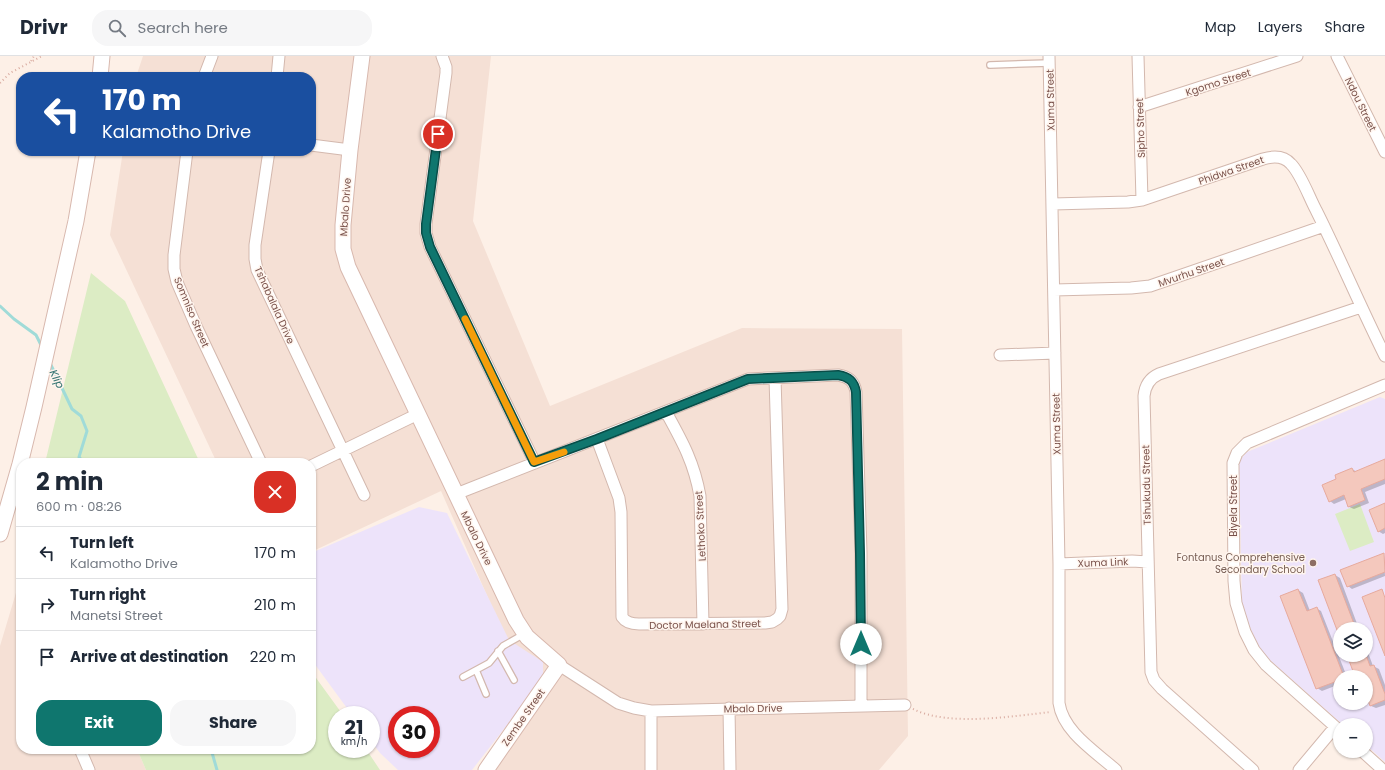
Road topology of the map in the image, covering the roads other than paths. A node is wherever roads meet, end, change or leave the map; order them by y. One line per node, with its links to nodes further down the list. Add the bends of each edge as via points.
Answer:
1 (102, 56): 11 (street)
2 (212, 56): 12 (street)
3 (280, 56): 13 (street)
4 (362, 56): 16 (street, Mbalo Drive)
5 (442, 56): 37 (street, via 446,74 426,233 430,247)
6 (1138, 56): 14 (street, Sipho Street)
7 (1297, 56): 14 (street, Kgomo Street)
8 (1337, 56): 17 (street, Ndou Street)
9 (1049, 60): 10 (lane); 22 (street, Xuma Street)
10 (990, 65)
11 (100, 72)
12 (206, 72)
13 (278, 72)
14 (1139, 107): 21 (street, Sipho Street)
15 (316, 146): 16 (street)
16 (350, 150): 32 (street, Mbalo Drive, via 343,249 348,267)
17 (1385, 152)
18 (87, 156): 35 (street, via 76,221)
19 (186, 156): 36 (street, Somniso Street, via 174,255 177,282)
20 (268, 156): 34 (street, Tshabalala Drive, via 255,245 257,270)
21 (1142, 200): 22 (street, Phidwa Street); 23 (street, Phidwa Street, via 1269,157 1280,157 1294,168)
22 (1053, 204): 24 (street, Xuma Street)
23 (1324, 226): 24 (street, Mvurhu Street, via 1150,286); 25 (street, Phidwa Street)
24 (1054, 290): 26 (street, Xuma Street)
25 (1361, 307): 28 (street, Phidwa Street); 43 (street, Tshukudu Street, via 1159,374 1150,380 1144,396)
26 (1055, 353): 27 (street); 44 (street, Xuma Street)
27 (1000, 355)
28 (1385, 356)
29 (775, 378): 31 (street, via 748,379); 45 (street, Doctor Maelana Street, via 782,609 780,616 772,622); 53 (street, via 838,375 853,381 855,387)
30 (1385, 385): 57 (street, Biyela Street, via 1247,443 1237,453 1233,463 1234,581 1236,603 1245,632 1254,650 1266,665)
31 (666, 412): 33 (street); 45 (street, Lethoko Street, via 690,458 697,478 700,496)
32 (418, 414): 34 (street); 40 (street, Mbalo Drive)
33 (597, 439): 37 (street); 45 (street, Doctor Maelana Street, via 619,498 621,512 622,617 626,621 639,624)
34 (342, 450): 38 (street); 41 (street, Tshabalala Drive)
35 (21, 458)
36 (259, 458)
37 (534, 462): 40 (street)
38 (316, 463)
39 (16, 478): 42 (street)
40 (456, 494): 46 (street, Mbalo Drive)
41 (364, 495)
42 (0, 534)
43 (1148, 562): 44 (street, Xuma Link); 66 (street, Tshukudu Street, via 1150,669 1154,680)
44 (1059, 564): 65 (street, Xuma Street, via 1061,711 1068,725 1080,738)
45 (703, 624)
46 (524, 633): 47 (lane); 48 (street, Mbalo Drive)
47 (498, 651): 49 (lane, via 488,663); 51 (lane)
48 (559, 665): 56 (street, Mbalo Drive, via 618,703); 62 (street, Zembe Street)
49 (476, 670): 50 (lane); 52 (lane)
50 (463, 678)
51 (514, 680)
52 (486, 694)
53 (861, 705): 54 (street, Mbalo Drive); 55 (street, Mbalo Drive)
54 (905, 705)
55 (729, 708): 56 (street, Mbalo Drive); 64 (street)
56 (651, 711): 63 (street)
57 (1333, 725)
58 (1333, 734): 67 (street)
59 (82, 754): 61 (street)
60 (1370, 758): 68 (street)
61 (90, 770)
62 (486, 770)
63 (651, 770)
64 (730, 770)
65 (1116, 770)
66 (1252, 770)
67 (1299, 770)
68 (1383, 770)

